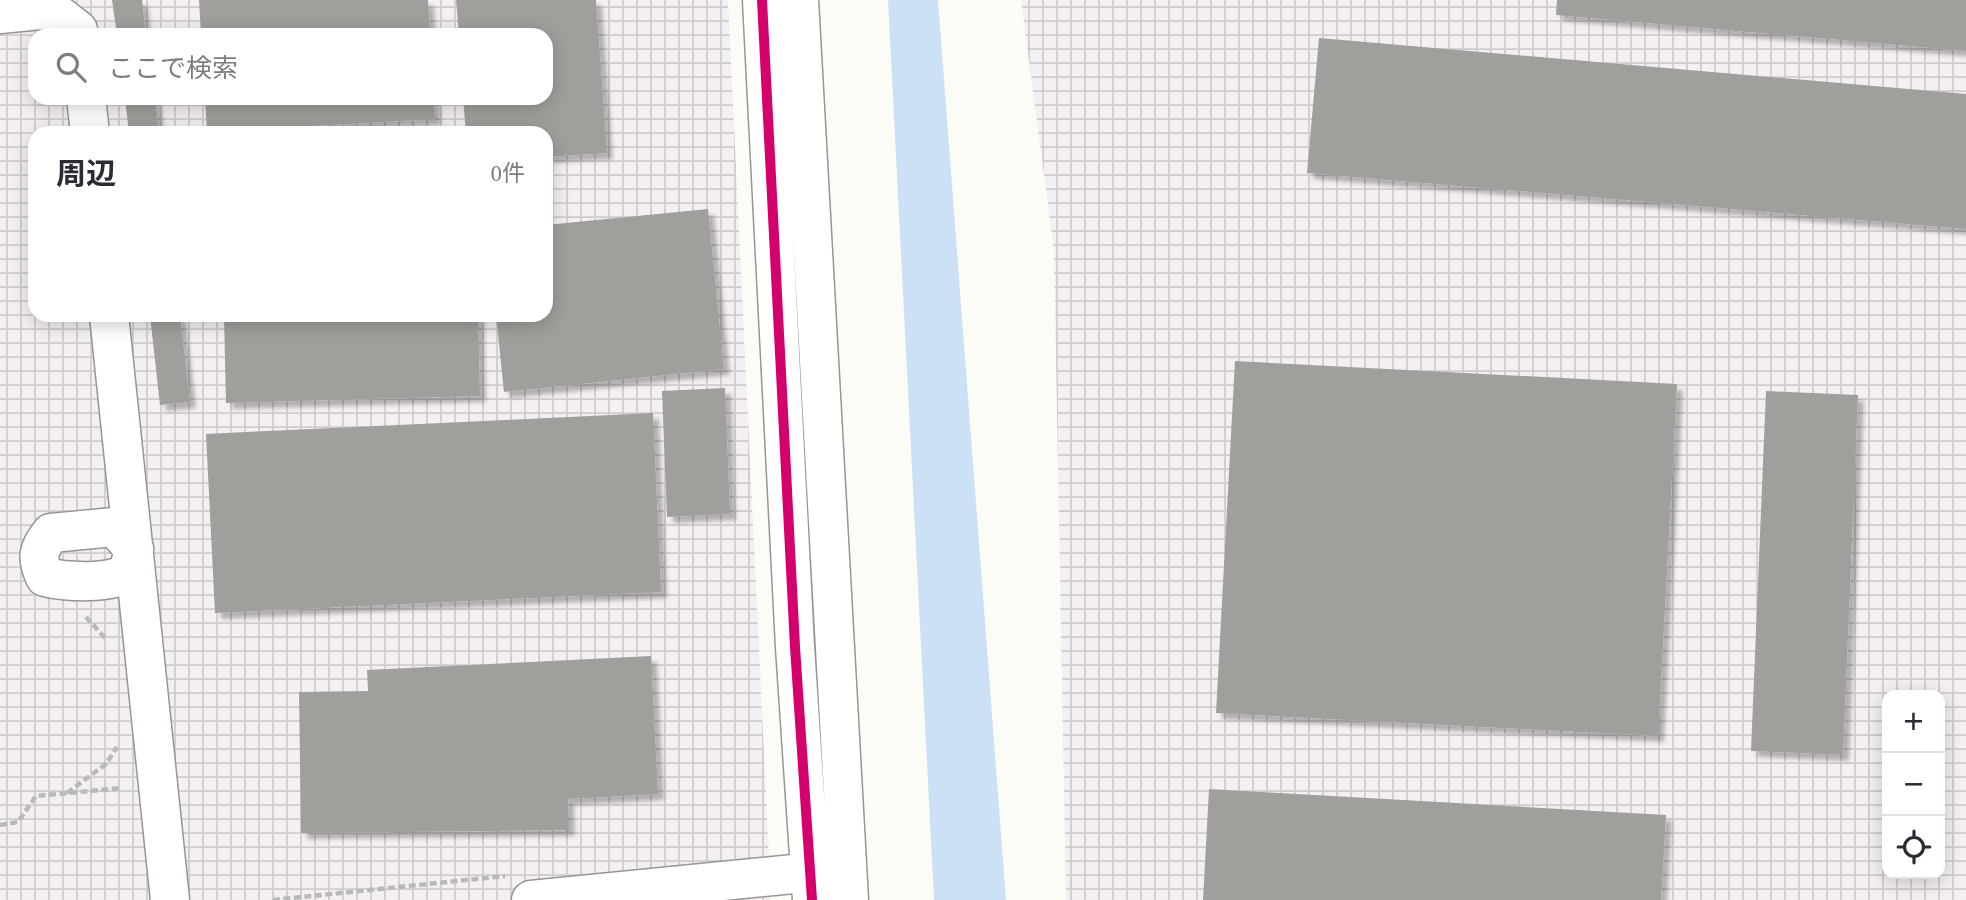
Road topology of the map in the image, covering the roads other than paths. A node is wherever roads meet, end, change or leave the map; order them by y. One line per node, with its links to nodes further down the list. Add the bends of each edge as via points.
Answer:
1 (762, 0): 8 (street, via 795,647)
2 (799, 0): 8 (street)
3 (0, 14): 4 (street, via 51,9)
4 (75, 28)
5 (87, 105): 6 (street)
6 (89, 126)
7 (110, 322): 9 (street)
8 (830, 885): 10 (street)
9 (170, 900)
10 (531, 900)

